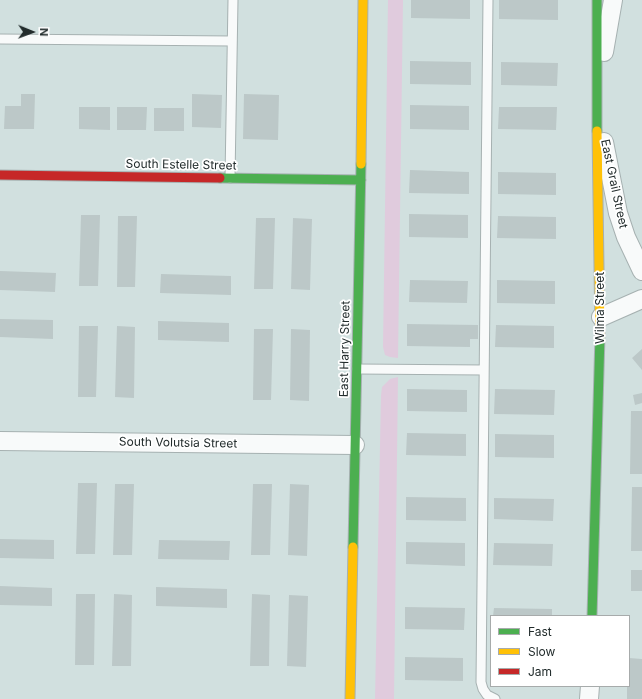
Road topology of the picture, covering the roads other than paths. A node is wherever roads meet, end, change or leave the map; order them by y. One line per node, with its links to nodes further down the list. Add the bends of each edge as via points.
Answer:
1 (233, 0): 7 (lane)
2 (363, 0): 11 (street, East Harry Street)
3 (488, 0): 16 (lane)
4 (597, 0): 8 (street, Wilma Street)
5 (613, 0): 8 (street, East Grail Street)
6 (0, 39): 7 (lane)
7 (232, 41): 10 (lane)
8 (596, 93): 12 (street, East Grail Street, via 618,213); 14 (street, Wilma Street)
9 (0, 175): 10 (street, South Estelle Street)
10 (230, 178): 11 (street, South Estelle Street)
11 (361, 180): 15 (street, East Harry Street)
12 (642, 271)
13 (642, 299): 14 (street)
14 (601, 317): 19 (street, Wilma Street)
15 (357, 369): 16 (lane); 18 (street, East Harry Street)
16 (484, 370): 22 (lane, via 481,682 487,695)
17 (0, 441): 18 (street, South Volutsia Street)
18 (355, 445): 21 (street, East Harry Street)
19 (592, 615)
20 (590, 687): 23 (street)
21 (350, 699)
22 (495, 699)
23 (589, 699)

